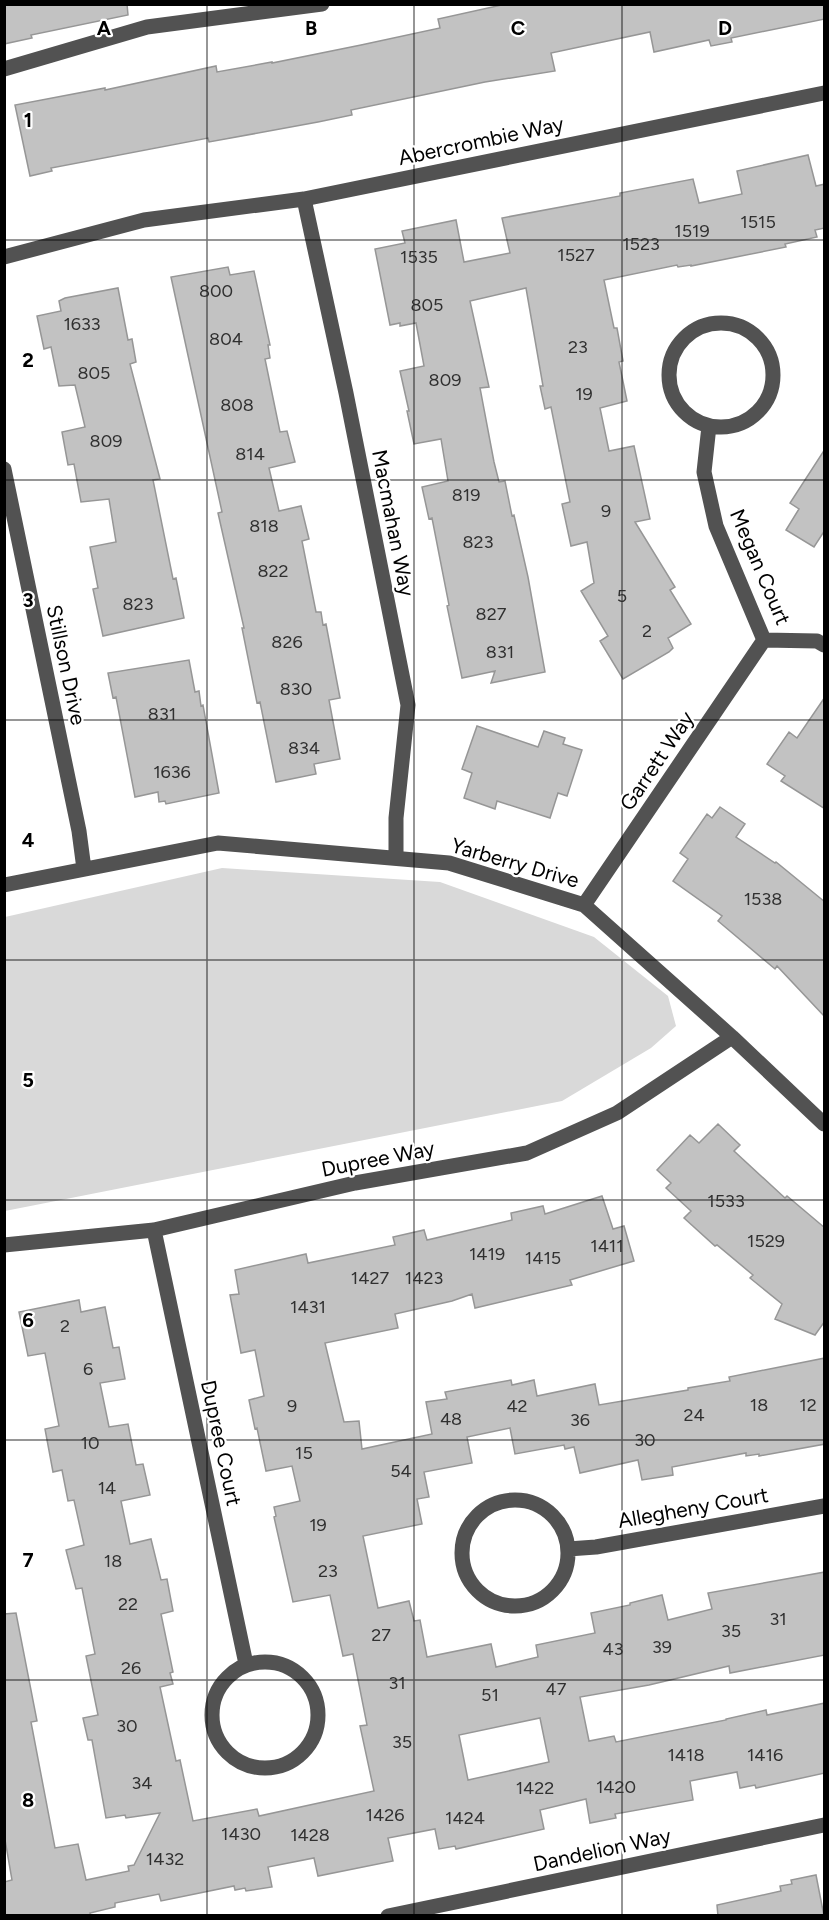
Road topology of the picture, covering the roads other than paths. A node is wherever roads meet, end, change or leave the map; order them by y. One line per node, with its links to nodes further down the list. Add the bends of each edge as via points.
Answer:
1 (322, 4): 2 (street, via 147,27)
2 (4, 69)
3 (825, 93): 4 (street, Abercrombie Way)
4 (304, 199): 5 (street, Abercrombie Way, via 144,220); 10 (street, Macmahan Way, via 408,705 396,818)
5 (4, 257)
6 (709, 426): 6 (street, via 742,423 756,414 772,385 773,369 758,339 745,329 728,324 711,324 695,331 681,342 672,357 669,375 680,407); 8 (street, Megan Court, via 704,472 716,526)
7 (4, 469): 11 (street, Stillson Drive)
8 (764, 640): 9 (street, Megan Court); 13 (street, Garrett Way)
9 (821, 643)
10 (396, 858): 11 (street, Yarberry Drive, via 219,843); 13 (street, Yarberry Drive, via 449,863)
11 (84, 869): 12 (street, Yarberry Drive)
12 (4, 885)
13 (584, 905): 14 (street, Yarberry Drive)
14 (732, 1037): 15 (street, Yarberry Drive); 16 (street, Dupree Way, via 617,1113 527,1153 355,1184)
15 (825, 1124)
16 (154, 1230): 17 (street, Dupree Way); 20 (street, Dupree Court)
17 (4, 1245)
18 (825, 1506): 19 (street, Allegheny Court)
19 (568, 1549): 19 (street, via 554,1517 524,1501 490,1506 466,1531 462,1548 467,1574 482,1595 515,1606 548,1595 560,1582)
20 (246, 1664): 20 (street, via 231,1673 213,1701 215,1735 237,1760 253,1767 288,1763 303,1753 313,1739 318,1702 298,1672 264,1661)
21 (825, 1825): 22 (street, Dandelion Way)
22 (388, 1916)

